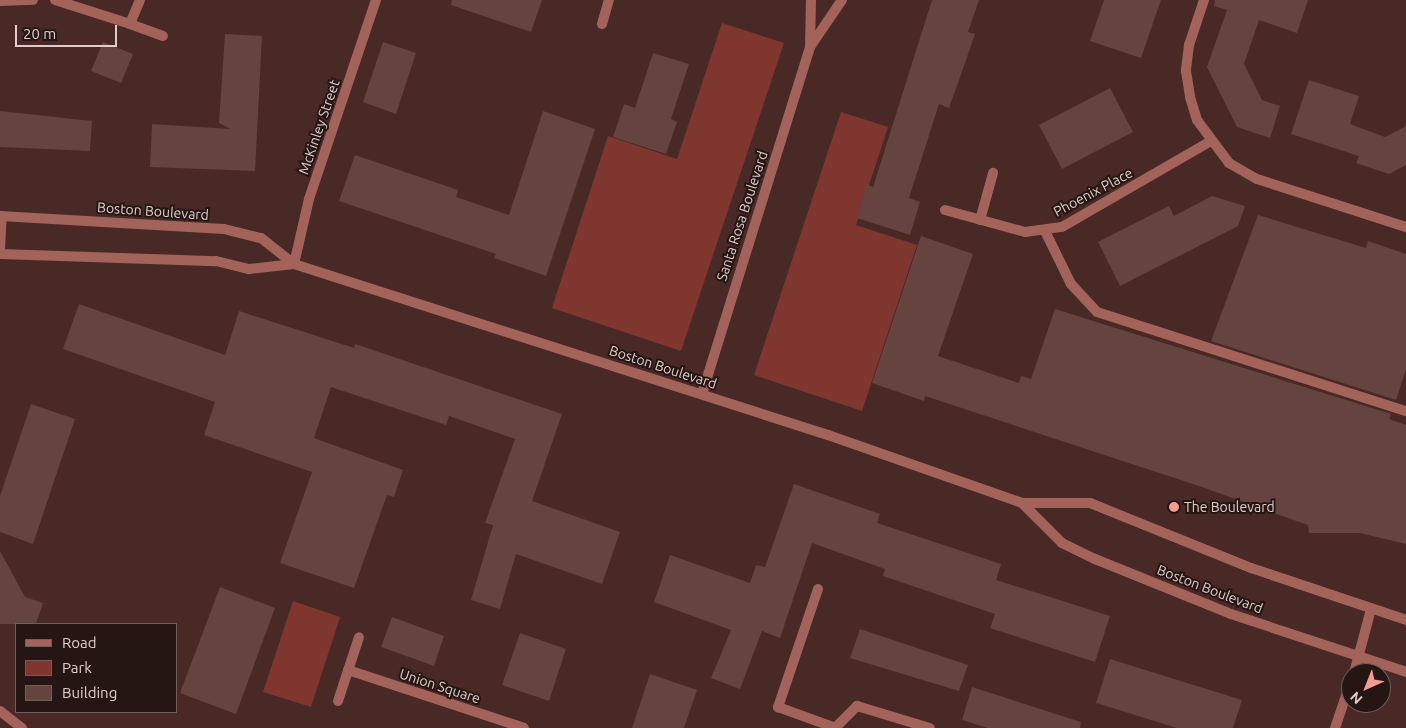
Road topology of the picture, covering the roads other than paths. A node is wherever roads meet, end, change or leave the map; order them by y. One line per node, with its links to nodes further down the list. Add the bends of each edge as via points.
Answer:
1 (33, 0): 9 (street)
2 (54, 0): 10 (street)
3 (140, 0): 10 (street)
4 (376, 0): 23 (street, McKinley Street, via 309,200)
5 (609, 0): 11 (street)
6 (811, 0): 13 (street, Santa Rosa Boulevard)
7 (842, 0): 13 (street, Santa Rosa Boulevard)
8 (1204, 0): 14 (street, via 1186,71 1197,120)
9 (0, 1)
10 (130, 24): 12 (street)
11 (602, 24)
12 (163, 36)
13 (810, 47): 24 (street, Santa Rosa Boulevard)
14 (1211, 142): 19 (street, via 1229,163 1257,179); 20 (street, Phoenix Place, via 1082,216)
15 (993, 173): 18 (street)
16 (945, 210): 18 (street, Phoenix Place)
17 (1, 216): 21 (street); 23 (street, Boston Boulevard, via 224,229 261,238)
18 (980, 220): 20 (street, Phoenix Place, via 1025,232)
19 (1406, 227)
20 (1045, 231): 25 (street, via 1071,284 1097,312)
21 (0, 249)
22 (0, 254): 23 (street, Boston Boulevard, via 216,261 249,269)
23 (294, 264): 24 (street, Boston Boulevard)
24 (702, 394): 26 (street, Boston Boulevard)
25 (1406, 411)
26 (1022, 503): 28 (street, Boston Boulevard, via 1090,503 1251,568); 31 (street, Boston Boulevard, via 1062,543 1095,559 1231,614)
27 (818, 589): 40 (street, via 778,707)
28 (1371, 609): 29 (street, Boston Boulevard); 31 (street)
29 (1406, 620)
30 (360, 637): 33 (street)
31 (1359, 656): 32 (street); 34 (street, Boston Boulevard)
32 (1357, 663)
33 (348, 670): 35 (street); 39 (street, Union Square)
34 (1406, 672)
35 (338, 701)
36 (0, 711): 38 (street)
37 (1341, 712): 42 (street)
38 (22, 728)
39 (524, 728)
40 (836, 728): 41 (street, via 857,706)
41 (930, 728)
42 (1336, 728)

